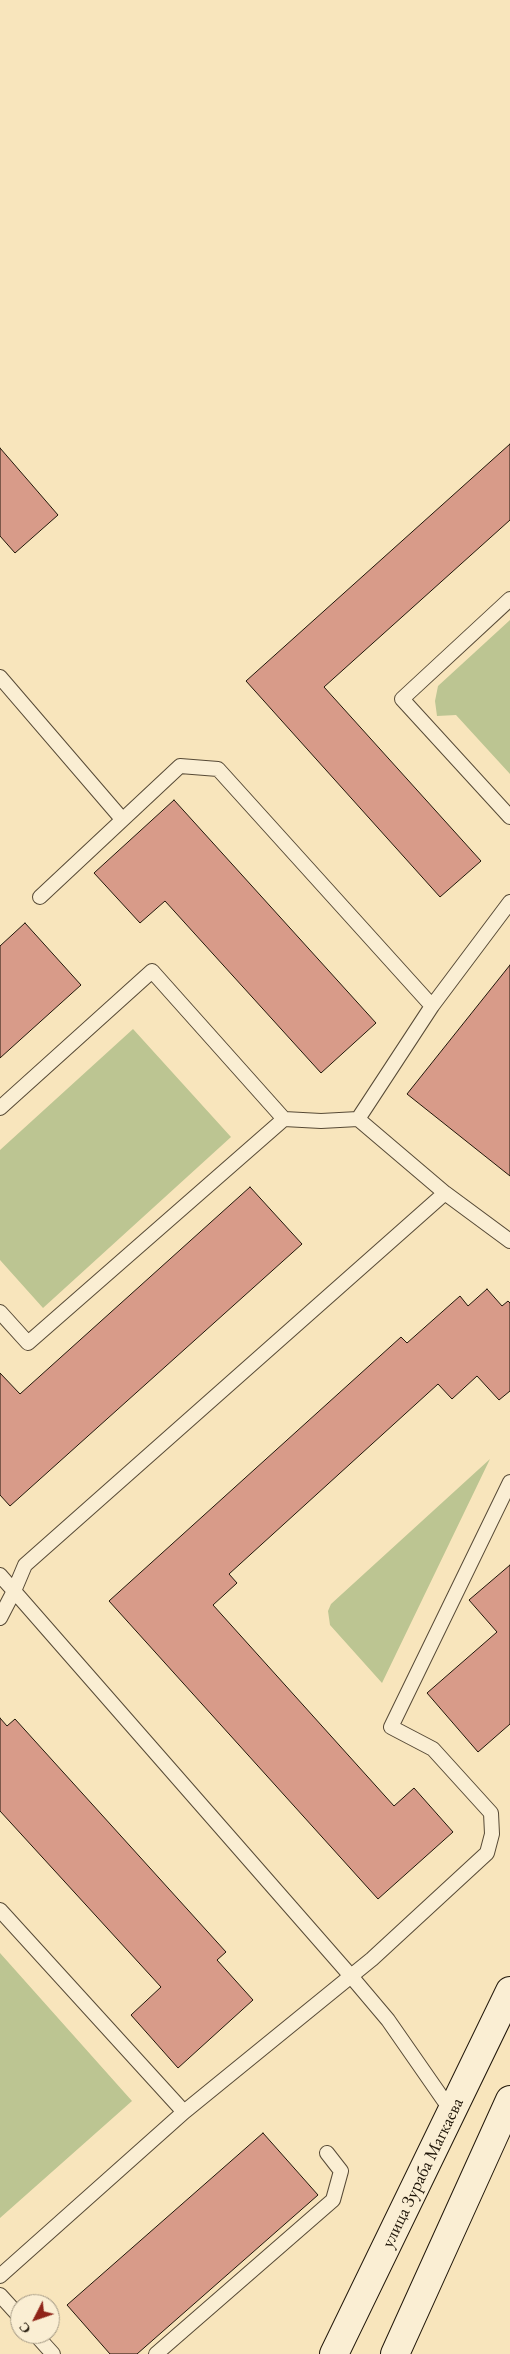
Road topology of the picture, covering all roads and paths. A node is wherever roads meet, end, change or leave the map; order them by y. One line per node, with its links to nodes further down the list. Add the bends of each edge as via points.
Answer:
1 (510, 599): 3 (lane, via 402,699)
2 (0, 677): 4 (lane)
3 (510, 817)
4 (122, 819): 5 (lane); 7 (lane, via 180,766 218,769)
5 (40, 897)
6 (510, 902): 7 (lane)
7 (432, 1006): 10 (lane)
8 (0, 1108): 9 (lane, via 152,971)
9 (284, 1119): 10 (lane); 13 (lane, via 28,1343)
10 (358, 1120): 11 (lane)
11 (445, 1192): 12 (lane); 16 (lane, via 25,1565)
12 (510, 1241)
13 (0, 1312)
14 (510, 1482): 19 (lane, via 391,1727 433,1749 491,1813 492,1834 486,1853)
15 (0, 1575): 16 (lane)
16 (14, 1591): 17 (lane); 19 (lane)
17 (0, 1618)
18 (0, 1910): 22 (lane)
19 (350, 1975): 22 (lane); 23 (lane, via 388,2020)
20 (510, 1991): 23 (main road, улица Зураба Магкаева)
21 (510, 2100): 32 (main road)
22 (184, 2112): 25 (lane)
23 (452, 2112): 31 (main road, улица Зураба Магкаева)
24 (327, 2153): 30 (lane, via 342,2171 333,2200)
25 (0, 2276)
26 (0, 2295): 27 (lane)
27 (10, 2306)
28 (44, 2344): 29 (lane)
29 (53, 2354)
30 (156, 2354)
31 (334, 2354)
32 (394, 2354)

